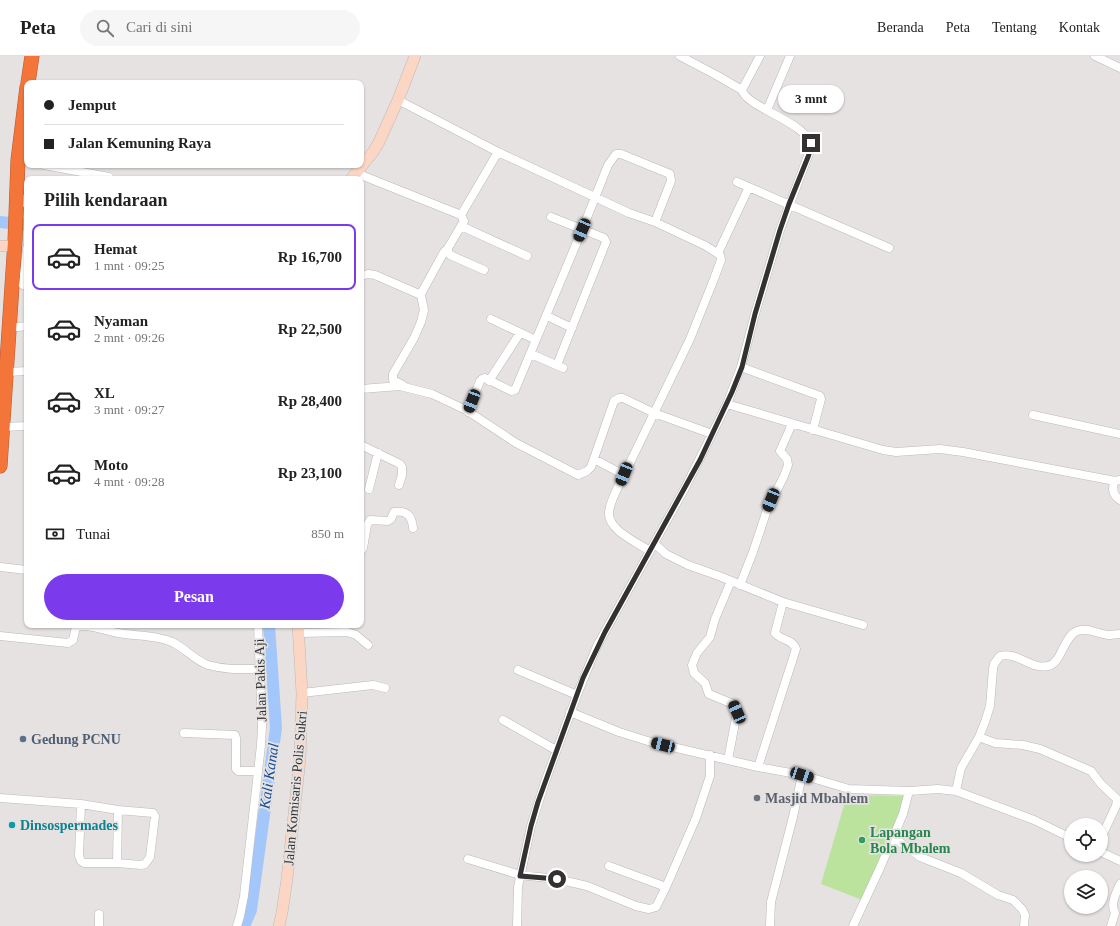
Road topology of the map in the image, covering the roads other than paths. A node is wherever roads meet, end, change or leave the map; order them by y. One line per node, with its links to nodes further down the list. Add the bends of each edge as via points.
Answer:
1 (32, 56): 8 (highway)
2 (680, 56): 9 (street)
3 (760, 56): 9 (street)
4 (790, 56): 11 (street)
5 (1094, 56): 7 (street)
6 (413, 58): 10 (main road)
7 (1120, 68)
8 (28, 80)
9 (742, 90): 11 (street, via 747,99)
10 (398, 100): 13 (street); 15 (main road, via 373,152)
11 (767, 110): 25 (street, via 805,134 811,144)
12 (24, 131): 14 (highway)
13 (498, 152): 23 (street); 26 (street)
14 (22, 161): 24 (highway)
15 (364, 163)
16 (60, 168): 18 (street)
17 (360, 168): 19 (main road)
18 (104, 176)
19 (354, 176)
20 (364, 180): 26 (street)
21 (737, 182): 22 (street)
22 (749, 187): 25 (street); 35 (street)
23 (595, 198): 28 (street); 28 (street, via 608,165 616,154 667,172 671,181); 30 (street)
24 (20, 199): 31 (highway)
25 (789, 204): 34 (street); 50 (street, via 755,314)
26 (461, 215): 29 (street, via 464,219)
27 (551, 217): 30 (street)
28 (655, 222): 35 (street)
29 (461, 226): 33 (street); 36 (street)
30 (582, 230): 41 (street); 45 (street, via 604,238 606,242)
31 (20, 242): 32 (main road); 39 (highway)
32 (0, 246)
33 (448, 248): 37 (street, via 450,255); 40 (street)
34 (889, 248)
35 (718, 253): 58 (street, via 721,260 693,333)
36 (527, 256)
37 (484, 270)
38 (364, 275): 40 (street, via 375,275)
39 (21, 285): 44 (highway)
40 (421, 295): 54 (street, via 424,310 421,322 392,374 393,380)
41 (547, 316): 45 (street); 47 (street)
42 (491, 319): 46 (street)
43 (24, 326): 44 (street)
44 (9, 328): 49 (highway)
45 (572, 328): 48 (street, via 560,366)
46 (520, 333): 47 (street); 53 (street)
47 (536, 340): 48 (street)
48 (531, 354): 53 (street, via 515,390)
49 (4, 355): 52 (highway)
50 (742, 367): 56 (street); 63 (street, via 821,397)
51 (24, 371): 52 (street)
52 (7, 372): 62 (highway)
53 (489, 381): 57 (street, via 483,378 480,381)
54 (407, 387): 55 (street); 57 (street, via 432,394)
55 (364, 389)
56 (727, 404): 60 (street); 64 (street)
57 (468, 412): 68 (street, via 516,443 576,474 587,472)
58 (654, 413): 64 (street); 68 (street, via 623,398 614,401); 70 (street)
59 (1033, 415): 65 (street)
60 (792, 424): 63 (street); 81 (street, via 780,451 788,465 767,510)
61 (24, 426): 62 (street)
62 (2, 427): 69 (highway)
63 (813, 430): 71 (street, via 883,450 896,452 940,449)
64 (712, 434): 77 (street)
65 (1120, 434)
66 (364, 446): 67 (street)
67 (378, 453): 72 (street, via 402,467); 73 (street)
68 (594, 459): 70 (street)
69 (0, 466)
70 (624, 474): 77 (street, via 610,508 610,521 617,530)
71 (1117, 480): 74 (street, via 1112,488)
72 (399, 485)
73 (368, 489)
74 (1120, 500)
75 (413, 528): 76 (street, via 408,514 394,512 388,521 370,520)
76 (364, 542)
77 (652, 547): 80 (street); 95 (street, via 598,646)
78 (0, 567): 79 (street)
79 (24, 570)
80 (731, 581): 81 (street); 102 (street, via 710,637 697,653 692,665 694,673 706,683 708,692 733,704 737,712)
81 (740, 585): 82 (street)
82 (783, 602): 83 (street); 103 (street, via 775,633 793,643 796,649)
83 (863, 625)
84 (76, 628): 89 (street, via 73,640 68,643)
85 (93, 628): 91 (street, via 170,641 200,661 220,668)
86 (258, 628): 91 (street, Jalan Pakis Aji)
87 (299, 629): 90 (street, via 347,632 356,635); 94 (main road, Jalan Komisaris Polis Sukri)
88 (1120, 634): 99 (street, via 1077,631 1071,635 1053,664 1048,666 1034,665 1009,655 1000,656 994,664 990,706)
89 (0, 636)
90 (368, 645)
91 (260, 669): 104 (street, Jalan Pakis Aji, via 262,726)
92 (518, 670): 95 (street)
93 (385, 688): 94 (street, via 372,685)
94 (302, 693): 126 (main road, Jalan Komisaris Polis Sukri, via 300,759 288,879)
95 (577, 695): 96 (street)
96 (570, 712): 100 (street); 101 (street, via 619,732)
97 (503, 720): 100 (street)
98 (184, 733): 104 (street, via 234,736 236,769)
99 (979, 737): 107 (street, via 961,768); 111 (street, via 995,743 1040,749 1091,771 1117,799)
100 (556, 750): 119 (street, via 531,826)
101 (710, 755): 102 (street); 121 (street, via 710,776 696,818)
102 (728, 760): 103 (street)
103 (758, 767): 105 (street)
104 (257, 771): 125 (street, Jalan Pakis Aji, via 244,896)
105 (802, 775): 106 (street, via 854,790); 128 (street, via 771,902)
106 (909, 791): 107 (street, via 938,788); 113 (street)
107 (956, 791): 112 (street, via 1034,820)
108 (0, 798): 109 (street)
109 (81, 804): 110 (street); 117 (street, via 81,861)
110 (118, 810): 117 (street); 117 (street, via 153,813 155,816 148,862 140,865)
111 (1108, 823)
112 (1064, 835)
113 (893, 837): 129 (street); 130 (street, via 920,857 961,873 998,895 1012,900 1025,916)
114 (1108, 855): 116 (street)
115 (468, 859): 119 (street)
116 (1120, 861)
117 (117, 863)
118 (609, 866): 121 (street)
119 (520, 876): 121 (street, via 557,879 587,886 650,909 656,907); 127 (street)
120 (1120, 884): 123 (street, via 1113,904)
121 (666, 887)
122 (99, 914): 124 (street)
123 (1117, 914): 131 (street)
124 (99, 926)
125 (237, 926)
126 (279, 926)
127 (517, 926)
128 (770, 926)
129 (853, 926)
130 (1024, 926)
131 (1111, 926)

